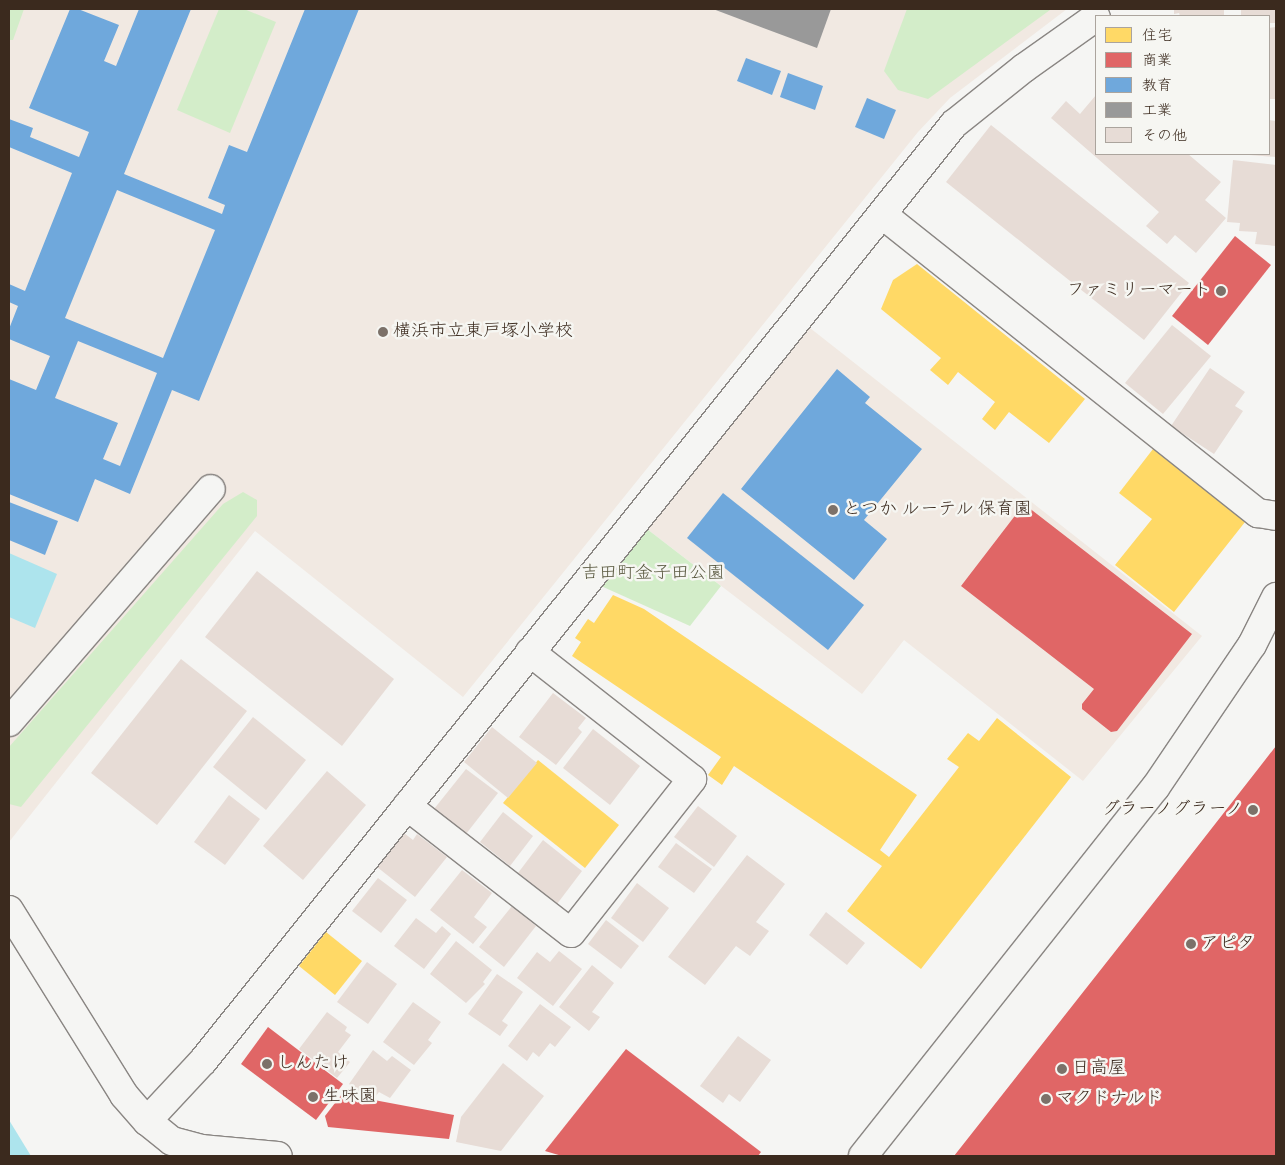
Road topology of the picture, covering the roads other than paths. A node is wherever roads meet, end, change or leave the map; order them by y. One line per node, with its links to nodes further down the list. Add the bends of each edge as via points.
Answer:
1 (1095, 18): 2 (street, via 1024,68 954,124)
2 (883, 215): 4 (street, via 1258,513); 6 (street)
3 (211, 490): 7 (street)
4 (1276, 516)
5 (1276, 597): 12 (street, via 1252,645 1155,788)
6 (530, 652): 8 (street); 8 (street, via 692,779 571,934)
7 (9, 722)
8 (407, 806): 10 (street, via 203,1061)
9 (9, 910): 10 (street, via 114,1080)
10 (147, 1121): 11 (street, via 172,1141 201,1149)
11 (278, 1156)
12 (863, 1156)

